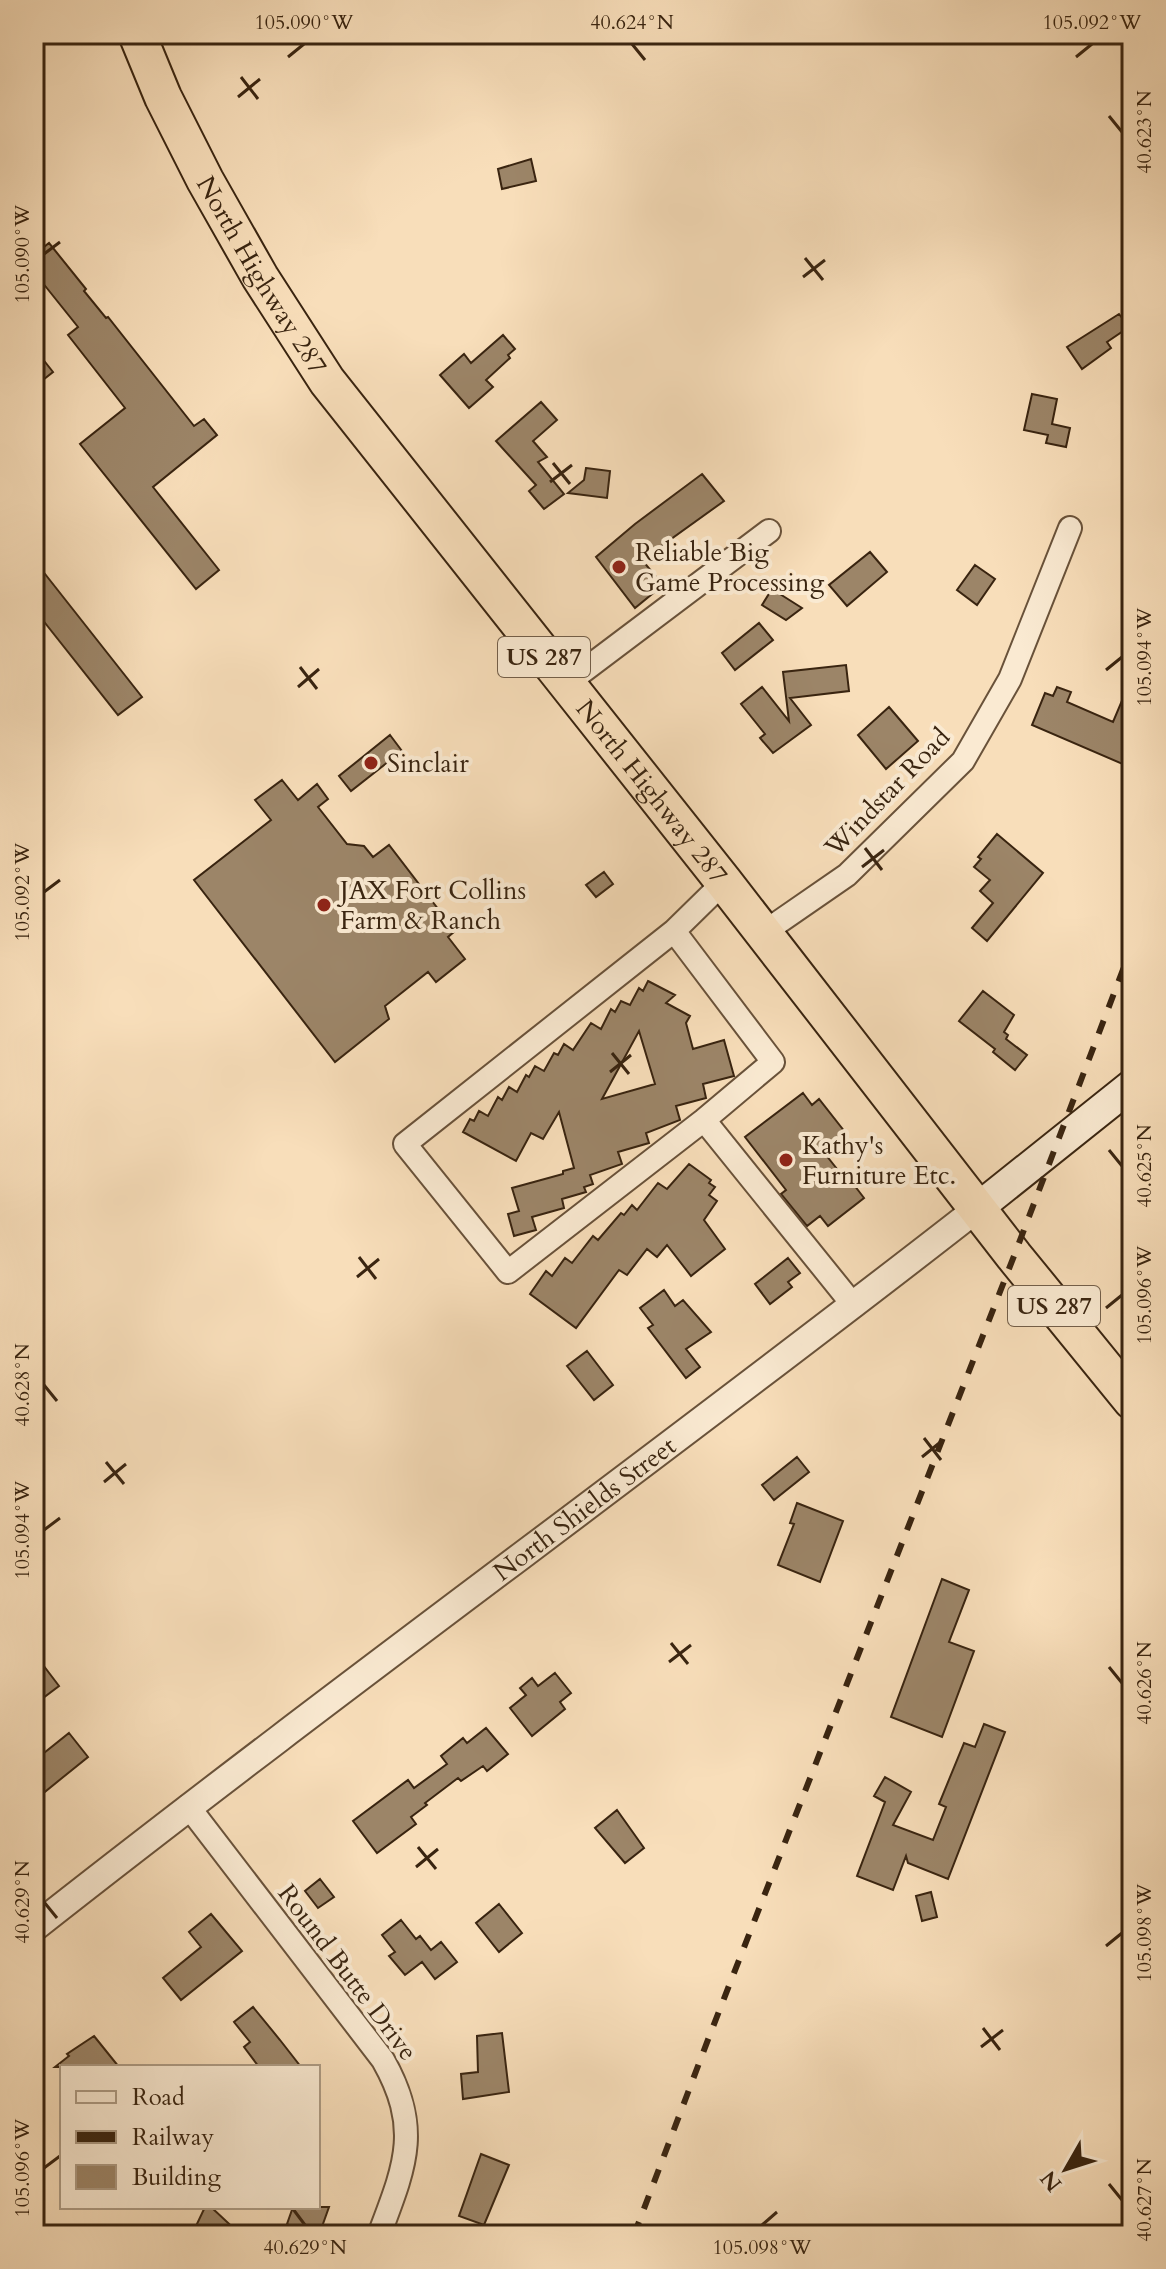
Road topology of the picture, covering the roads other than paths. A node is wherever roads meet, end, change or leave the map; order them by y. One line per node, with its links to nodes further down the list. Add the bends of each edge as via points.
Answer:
1 (137, 34): 4 (highway, North Highway 287 / US 287, via 179,131 303,347)
2 (1070, 528): 7 (street, Windstar Road, via 1010,679 963,761 847,875)
3 (769, 531): 4 (street)
4 (566, 684): 5 (highway, North Highway 287 / US 287)
5 (724, 882): 6 (street); 7 (highway, North Highway 287 / US 287)
6 (674, 931): 9 (street, via 773,1062); 9 (street, via 405,1144 508,1272)
7 (763, 933): 10 (highway, North Highway 287 / US 287)
8 (1132, 1085): 10 (main road, North Shields Street)
9 (704, 1120): 11 (street)
10 (978, 1208): 11 (street, North Shields Street); 12 (highway, North Highway 287 / US 287)
11 (854, 1306): 13 (street, North Shields Street)
12 (1132, 1401)
13 (188, 1806): 14 (street, North Shields Street); 15 (street, Round Butte Drive, via 396,2084 404,2111 405,2160)
14 (34, 1928)
15 (379, 2235)

